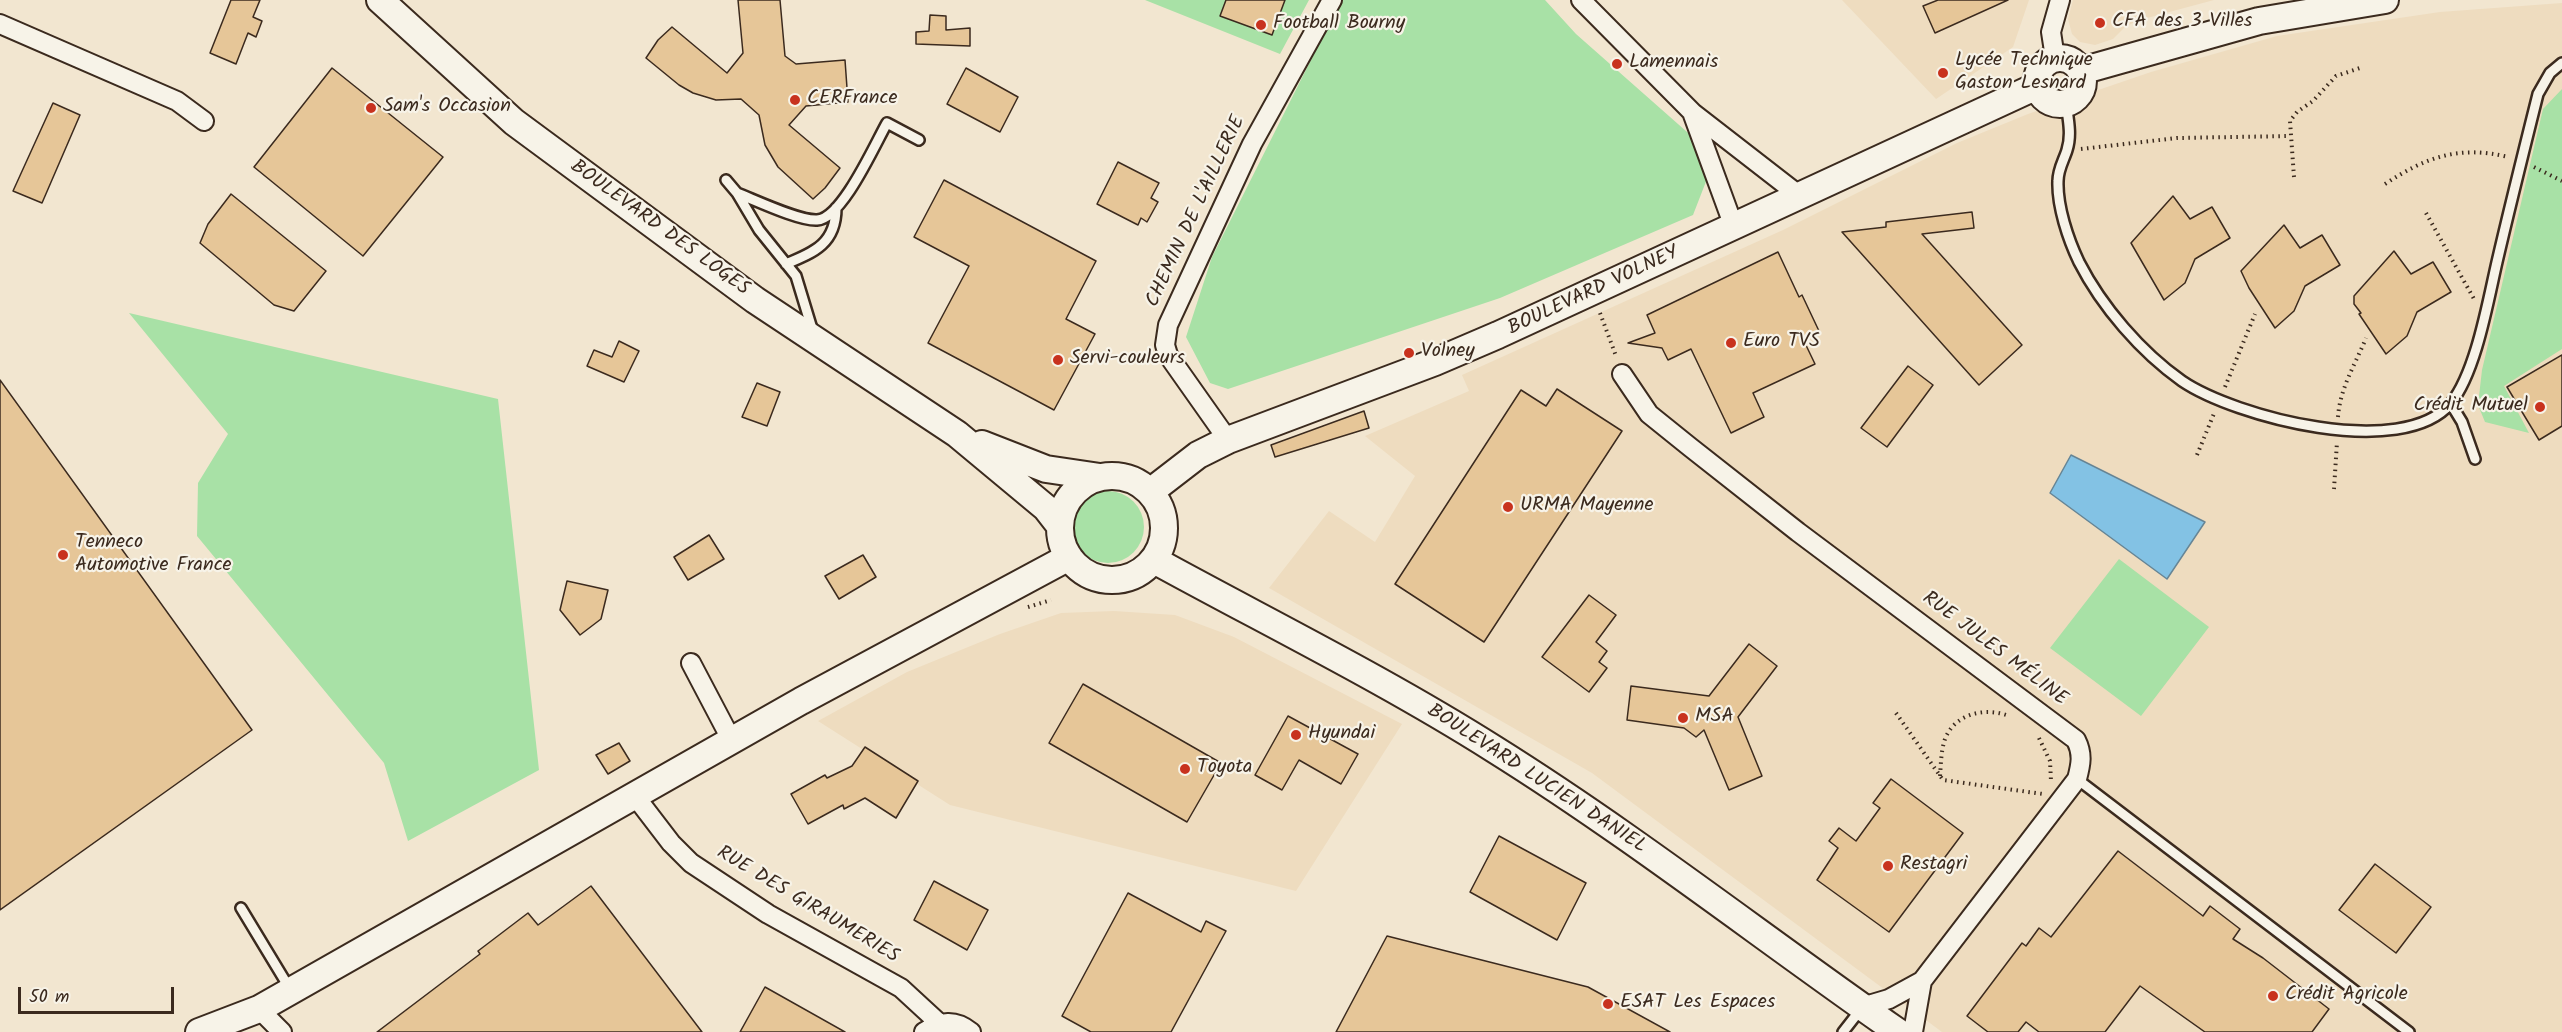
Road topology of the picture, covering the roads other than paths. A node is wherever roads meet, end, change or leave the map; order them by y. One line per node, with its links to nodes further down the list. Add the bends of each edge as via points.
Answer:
1 (380, 0): 21 (main road, BOULEVARD DES LOGES, via 514,122)
2 (1332, 0): 25 (street, CHEMIN DE L'AILLERIE, via 1252,144 1168,325 1168,356)
3 (1581, 0): 12 (street)
4 (2060, 0): 7 (street, via 2051,32)
5 (2385, 0): 9 (main road, via 2259,21)
6 (0, 24): 13 (street, via 177,101)
7 (2055, 58): 9 (main road, via 2070,60); 10 (main road, via 2038,72)
8 (2562, 63): 23 (lane, via 2550,73 2538,94 2484,318 2469,370)
9 (2081, 71): 11 (main road, via 2079,94)
10 (2037, 86): 11 (main road, via 2045,99); 17 (main road, BOULEVARD VOLNEY)
11 (2066, 103): 23 (lane, via 2070,130 2058,180 2067,229 2079,262 2109,309 2154,358 2184,382 2252,412 2307,427 2337,430 2399,430 2428,421)
12 (1693, 113): 17 (street); 19 (street)
13 (204, 121)
14 (919, 140): 18 (lane, via 887,123)
15 (726, 180): 16 (lane)
16 (737, 193): 18 (lane, via 817,220); 20 (lane)
17 (1800, 196): 19 (main road, BOULEVARD VOLNEY)
18 (836, 208): 20 (lane, via 836,222 826,241 817,250)
19 (1734, 227): 25 (main road, BOULEVARD VOLNEY, via 1436,362)
20 (786, 264): 21 (lane, via 796,276)
21 (815, 342): 24 (main road, BOULEVARD DES LOGES)
22 (1622, 374): 34 (street, RUE JULES MÉLINE, via 1649,414 1798,532 2076,740 2082,762)
23 (2451, 404): 26 (lane)
24 (957, 434): 27 (main road, BOULEVARD DES LOGES, via 1046,469); 29 (main road, BOULEVARD DES LOGES, via 1034,496)
25 (1228, 440): 28 (main road, BOULEVARD VOLNEY, via 1198,455)
26 (2475, 459)
27 (1100, 477): 28 (main road, via 1136,481); 29 (main road, via 1087,482 1068,501)
28 (1150, 492): 31 (main road, via 1164,518 1163,540)
29 (1060, 526): 30 (main road)
30 (1069, 557): 31 (main road, via 1094,577 1110,580 1127,579); 33 (main road)
31 (1154, 560): 39 (main road, BOULEVARD LUCIEN DANIEL, via 1404,695 1494,749 1633,842)
32 (691, 663): 33 (street)
33 (732, 741): 35 (main road)
34 (2077, 779): 37 (street, via 2056,796); 48 (lane)
35 (635, 796): 38 (main road); 41 (street, RUE DES GIRAUMERIES, via 691,863 768,914 901,988)
36 (241, 908): 38 (lane)
37 (1922, 981): 39 (street, via 1889,999); 47 (street)
38 (292, 991): 40 (main road)
39 (1862, 1007): 45 (lane); 46 (main road, BOULEVARD LUCIEN DANIEL)
40 (260, 1009): 42 (main road); 43 (street)
41 (932, 1027): 44 (street, RUE DES GIRAUMERIES, via 960,1024)
42 (199, 1032)
43 (282, 1032)
44 (971, 1032)
45 (1843, 1032)
46 (1898, 1032)
47 (1913, 1032)
48 (2409, 1032)

